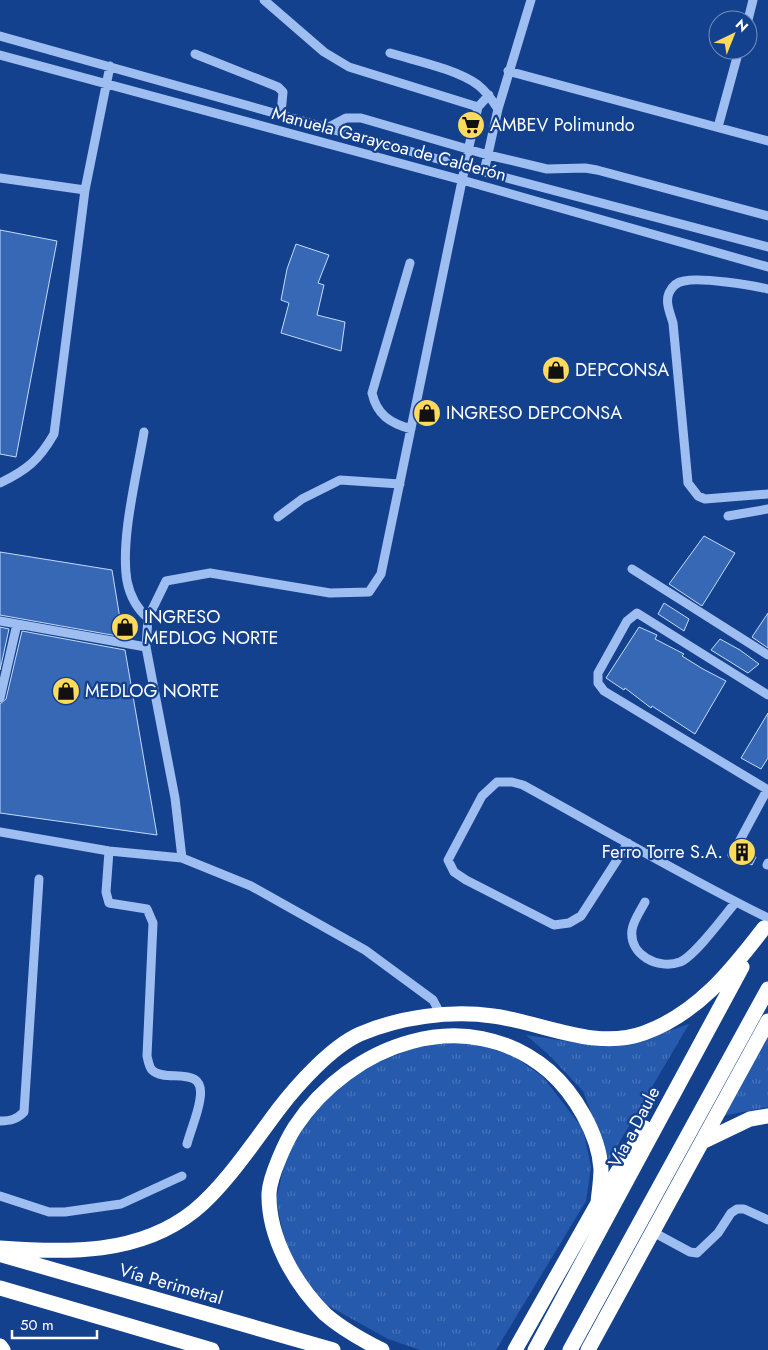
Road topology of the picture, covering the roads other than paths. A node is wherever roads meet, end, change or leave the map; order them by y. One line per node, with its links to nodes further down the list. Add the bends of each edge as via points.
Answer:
1 (264, 0): 12 (street, via 324,52 350,67)
2 (531, 0): 9 (street)
3 (0, 36): 8 (street, Manuela Garaycoa de Calderón)
4 (390, 53): 11 (street, via 460,76)
5 (195, 54): 14 (street, via 278,87 283,92)
6 (0, 55): 10 (street, Manuela Garaycoa de Calderón)
7 (736, 60): 16 (street)
8 (110, 66): 10 (street); 14 (street, Manuela Garaycoa de Calderón)
9 (508, 72): 13 (street); 16 (street)
10 (105, 84): 23 (street, Manuela Garaycoa de Calderón); 24 (street)
11 (489, 95): 12 (street); 13 (street)
12 (478, 107): 18 (street)
13 (498, 109): 19 (street)
14 (281, 114): 15 (street, Manuela Garaycoa de Calderón)
15 (329, 127): 18 (street, via 346,118 361,118); 20 (street, Manuela Garaycoa de Calderón)
16 (718, 128): 17 (street)
17 (768, 141)
18 (468, 149): 19 (street); 20 (street)
19 (488, 155): 21 (street); 25 (street, via 547,169 597,170)
20 (465, 166): 21 (street, Manuela Garaycoa de Calderón); 23 (street)
21 (484, 172): 26 (street, Manuela Garaycoa de Calderón)
22 (0, 178): 24 (street)
23 (462, 180): 28 (street, Manuela Garaycoa de Calderón); 30 (street)
24 (85, 190): 32 (street, via 54,434 42,456)
25 (768, 216)
26 (768, 247)
27 (410, 263): 30 (street, via 372,393 375,406 384,418)
28 (768, 268)
29 (768, 289): 34 (street, via 690,280 673,286 668,299 688,483 698,496 705,498)
30 (411, 429): 33 (street)
31 (144, 432): 39 (street, via 128,536 127,580 137,608)
32 (0, 483)
33 (400, 484): 36 (street, via 340,480 302,499); 39 (street, via 381,574 369,592 330,593 210,572 166,582)
34 (768, 494)
35 (768, 510): 37 (street)
36 (278, 516)
37 (728, 516)
38 (632, 569): 43 (street)
39 (148, 618): 42 (street)
40 (0, 621): 41 (street)
41 (17, 624): 42 (street); 44 (street)
42 (146, 646): 51 (street, via 175,798)
43 (768, 655)
44 (1, 693)
45 (768, 695): 46 (street, via 637,613 627,621 598,674 598,683 604,691)
46 (768, 790): 50 (street)
47 (0, 832): 49 (street)
48 (628, 843): 48 (street, via 581,916 569,924 554,925 466,880 454,872 448,860 482,796 497,782 523,785); 54 (street)
49 (109, 851): 51 (street); 64 (street, via 106,892 109,903 147,909 154,923 147,1056 150,1065 158,1074 190,1076 200,1089)
50 (732, 855)
51 (182, 858): 57 (street, via 251,886 365,950 433,1000)
52 (39, 879): 62 (street, via 24,1112 19,1118)
53 (645, 902): 54 (street, via 632,928 632,942 640,955 658,964 681,962)
54 (735, 903): 55 (street)
55 (767, 923): 57 (highway, via 727,976 703,998 674,1018 643,1033 613,1039 564,1033 493,1016); 59 (highway, Vía a Daule)
56 (768, 989): 60 (highway)
57 (441, 1015): 70 (highway, via 404,1021 359,1035 328,1057 296,1086 224,1179 195,1210 161,1233 109,1247 57,1252)
58 (768, 1021): 63 (highway)
59 (693, 1056): 67 (highway); 79 (highway, Vía a Daule)
60 (705, 1102): 63 (highway); 80 (highway)
61 (768, 1116): 63 (highway, via 750,1119)
62 (0, 1121)
63 (702, 1142): 69 (highway)
64 (187, 1144)
65 (182, 1176): 66 (street, via 121,1204 65,1212 49,1212)
66 (0, 1196)
67 (598, 1203): 77 (highway, via 601,1168 596,1143 562,1083 530,1056 498,1042 462,1035 424,1037 387,1050 348,1071 309,1106 285,1144 269,1192 274,1234 296,1277 325,1314 355,1336); 78 (highway)
68 (768, 1220): 69 (street, via 737,1209 697,1253)
69 (653, 1232): 81 (highway)
70 (0, 1248)
71 (0, 1254): 76 (highway, Vía Perimetral)
72 (0, 1288): 75 (highway)
73 (0, 1346): 74 (highway)
74 (3, 1350)
75 (212, 1350)
76 (332, 1350)
77 (382, 1350)
78 (515, 1350)
79 (535, 1350)
80 (570, 1350)
81 (588, 1350)

